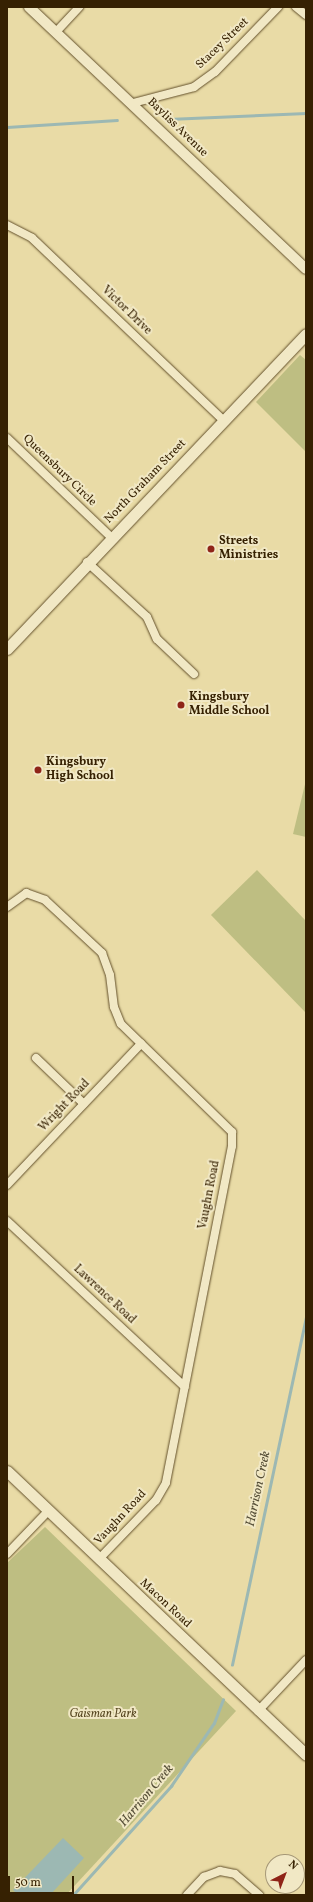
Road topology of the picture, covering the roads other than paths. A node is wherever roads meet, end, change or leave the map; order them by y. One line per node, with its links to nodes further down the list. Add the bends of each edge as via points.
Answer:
1 (28, 7): 6 (street, Bayliss Avenue)
2 (80, 7): 6 (street)
3 (278, 7): 7 (street, Stacey Street, via 215,72 194,87)
4 (296, 7): 5 (street)
5 (306, 16)
6 (56, 32): 7 (street, Bayliss Avenue)
7 (133, 103): 9 (street, Bayliss Avenue)
8 (7, 225): 11 (street, Victor Drive, via 32,238)
9 (306, 269)
10 (306, 334): 11 (main road, North Graham Street)
11 (223, 420): 13 (main road, North Graham Street)
12 (7, 438): 13 (street, Queensbury Circle)
13 (111, 537): 14 (main road, North Graham Street)
14 (87, 562): 15 (main road, North Graham Street); 16 (street, via 147,617 157,638)
15 (7, 649)
16 (194, 674)
17 (7, 907): 18 (street, Vaughn Road, via 26,893 45,900 102,953 110,975 116,1012 121,1024)
18 (141, 1044): 20 (street, Wright Road); 23 (street, Vaughn Road, via 232,1132 232,1146)
19 (36, 1058): 20 (street)
20 (84, 1104): 21 (street, Wright Road)
21 (7, 1185)
22 (7, 1221): 23 (street, Lawrence Road)
23 (185, 1387): 27 (street, Vaughn Road, via 166,1482 156,1500)
24 (7, 1471): 25 (main road, Macon Road)
25 (49, 1510): 26 (street); 27 (main road, Macon Road)
26 (7, 1554)
27 (99, 1559): 29 (main road, Macon Road)
28 (306, 1660): 29 (street)
29 (258, 1711): 30 (main road, Macon Road)
30 (306, 1755)
31 (187, 1895): 32 (street, via 204,1877 220,1871 235,1874)
32 (259, 1895)

